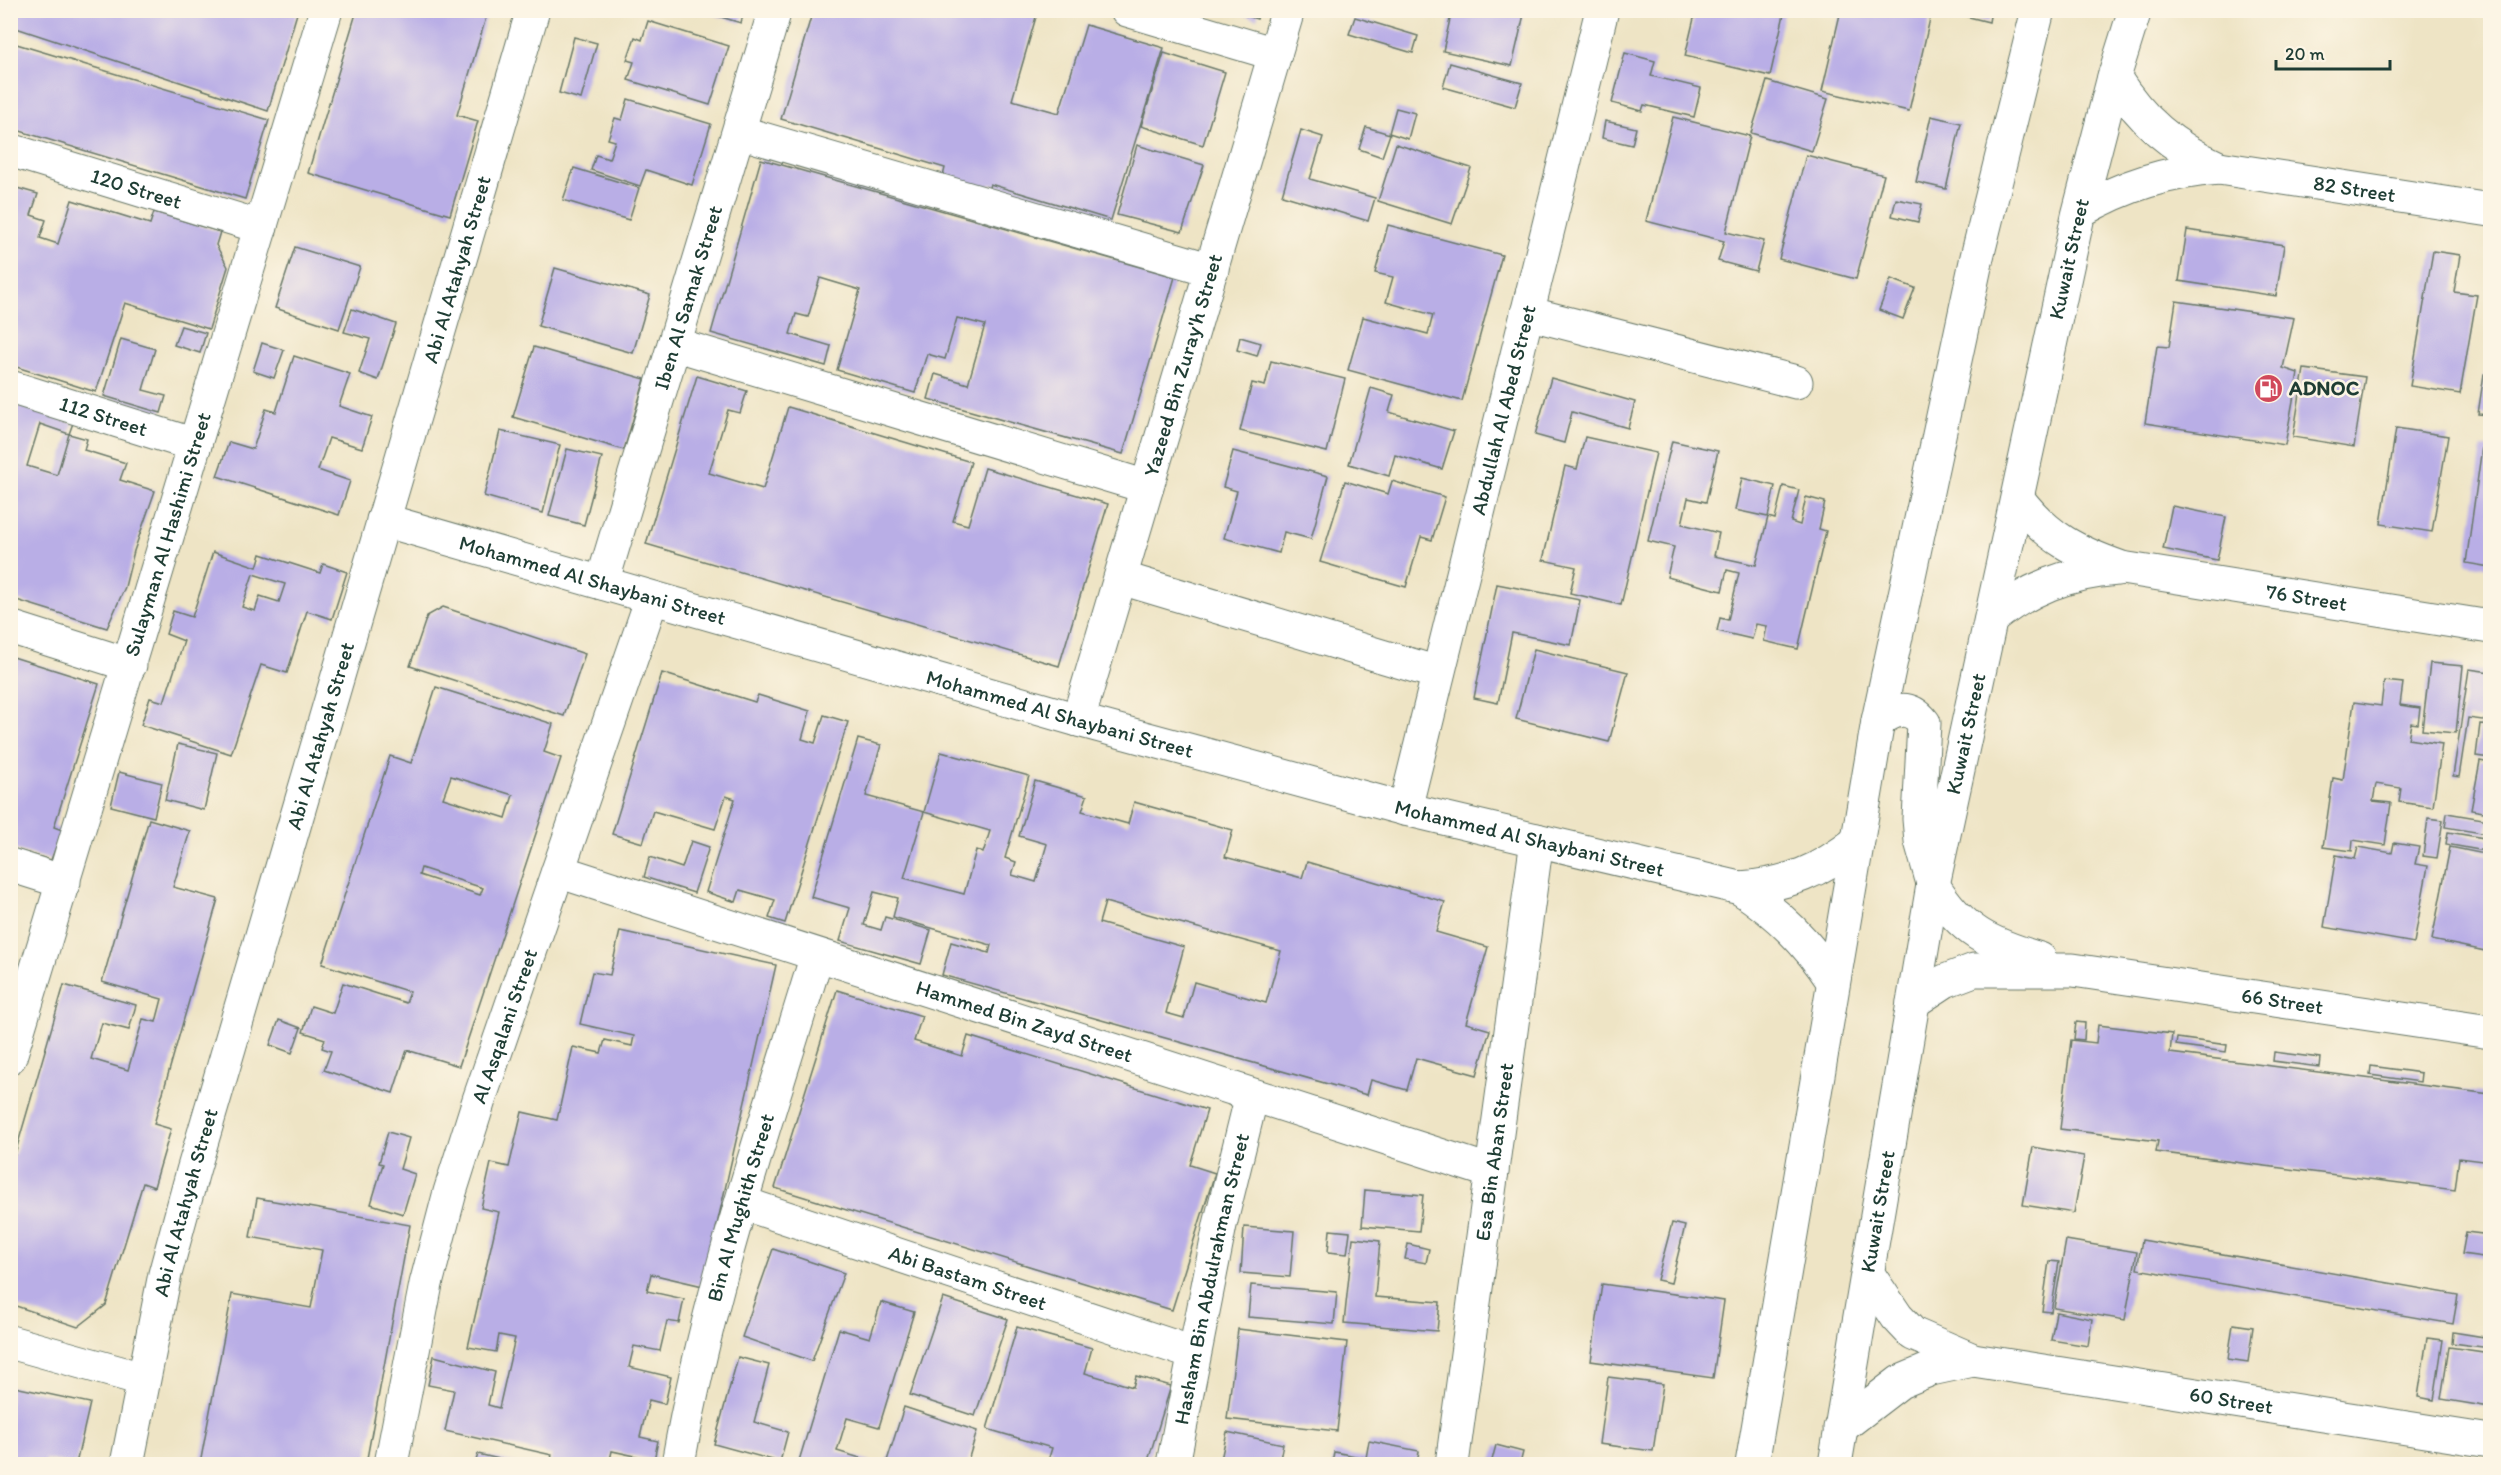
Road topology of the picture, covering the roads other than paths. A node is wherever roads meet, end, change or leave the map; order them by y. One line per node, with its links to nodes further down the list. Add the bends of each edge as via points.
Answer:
1 (326, 10): 16 (street, Sulayman Al Hashimi Street)
2 (533, 10): 25 (street, Abi Al Atahyah Street)
3 (775, 10): 11 (street, Iben Al Samak Street)
4 (1127, 10): 9 (street)
5 (1288, 10): 9 (street, Yazeed Bin Zuray'h Street)
6 (1602, 10): 18 (street, Abdullah Al Abed Street)
7 (2038, 10): 36 (street, via 1977,257)
8 (2135, 10): 10 (street, Kuwait Street)
9 (1275, 54): 17 (street, Yazeed Bin Zuray'h Street)
10 (2114, 77): 13 (street, 82 Street, via 2129,101 2162,135 2193,157); 15 (street, Kuwait Street)
11 (739, 132): 17 (street); 19 (street, Iben Al Samak Street)
12 (10, 150): 16 (street, 120 Street)
13 (2219, 168): 14 (street, 82 Street); 15 (street, 82 Street, via 2146,179)
14 (2490, 210)
15 (2080, 211): 24 (street, Kuwait Street)
16 (261, 228): 22 (street, Sulayman Al Hashimi Street)
17 (1212, 270): 23 (street, Yazeed Bin Zuray'h Street)
18 (1527, 313): 20 (street); 34 (street, Abdullah Al Abed Street)
19 (674, 344): 23 (street); 28 (street, Iben Al Samak Street)
20 (1796, 382)
21 (10, 387): 22 (street, 112 Street)
22 (195, 445): 33 (street, Sulayman Al Hashimi Street)
23 (1147, 487): 27 (street, Yazeed Bin Zuray'h Street)
24 (2018, 499): 26 (street, 76 Street, via 2041,526 2068,547); 30 (street, Kuwait Street)
25 (383, 520): 28 (street, Mohammed Al Shaybani Street); 58 (street, Abi Al Atahyah Street, via 193,1171)
26 (2122, 568): 30 (street, 76 Street, via 2085,572 2045,584 2007,605); 32 (street, 76 Street)
27 (1121, 578): 34 (street); 35 (street, Yazeed Bin Zuray'h Street)
28 (602, 583): 29 (street, Mohammed Al Shaybani Street)
29 (652, 598): 35 (street, Mohammed Al Shaybani Street); 41 (street, Al Asqalani Street)
30 (1991, 619): 43 (street, Kuwait Street)
31 (10, 627): 33 (street)
32 (2490, 627)
33 (130, 665): 42 (street, Sulayman Al Hashimi Street)
34 (1438, 673): 37 (street, Abdullah Al Abed Street)
35 (1078, 720): 37 (street, Mohammed Al Shaybani Street)
36 (1878, 721): 39 (street); 43 (street, via 1899,709 1909,710 1924,723 1919,819)
37 (1405, 809): 38 (street, Mohammed Al Shaybani Street)
38 (1537, 840): 44 (street, Mohammed Al Shaybani Street); 52 (street, Esa Bin Aban Street)
39 (1858, 841): 44 (street, Mohammed Al Shaybani Street, via 1803,876 1772,886); 47 (street)
40 (10, 865): 42 (street)
41 (558, 871): 45 (street, Hammed Bin Zayd Street); 62 (street, Al Asqalani Street, via 450,1192 426,1284)
42 (64, 882): 50 (street, Sulayman Al Hashimi Street)
43 (1933, 885): 46 (street, 66 Street, via 1962,923 1981,938); 48 (street, Kuwait Street)
44 (1740, 888): 47 (street, Mohammed Al Shaybani Street, via 1793,928)
45 (817, 955): 51 (street, Hammed Bin Zayd Street); 53 (street, Bin Al Mughith Street)
46 (2073, 970): 48 (street, 66 Street, via 1974,970 1945,981); 49 (street, 66 Street)
47 (1833, 981): 66 (street)
48 (1913, 1002): 54 (street, Kuwait Street)
49 (2490, 1032)
50 (10, 1057)
51 (1251, 1095): 52 (street, Hammed Bin Zayd Street); 56 (street, Hasham Bin Abdulrahman Street)
52 (1492, 1172): 65 (street, Esa Bin Aban Street)
53 (742, 1203): 56 (street, Abi Bastam Street); 63 (street, Bin Al Mughith Street, via 701,1347)
54 (1868, 1274): 57 (street, 60 Street, via 1913,1334); 59 (street, Kuwait Street)
55 (10, 1342): 58 (street)
56 (1194, 1353): 64 (street, Hasham Bin Abdulrahman Street)
57 (1973, 1360): 59 (street, 60 Street, via 1931,1369 1900,1382); 60 (street, 60 Street)
58 (142, 1379): 61 (street, Abi Al Atahyah Street)
59 (1840, 1428): 67 (street, Kuwait Street)
60 (2490, 1441)
61 (127, 1464)
62 (391, 1464)
63 (678, 1464)
64 (1173, 1464)
65 (1452, 1464)
66 (1752, 1464)
67 (1835, 1464)

